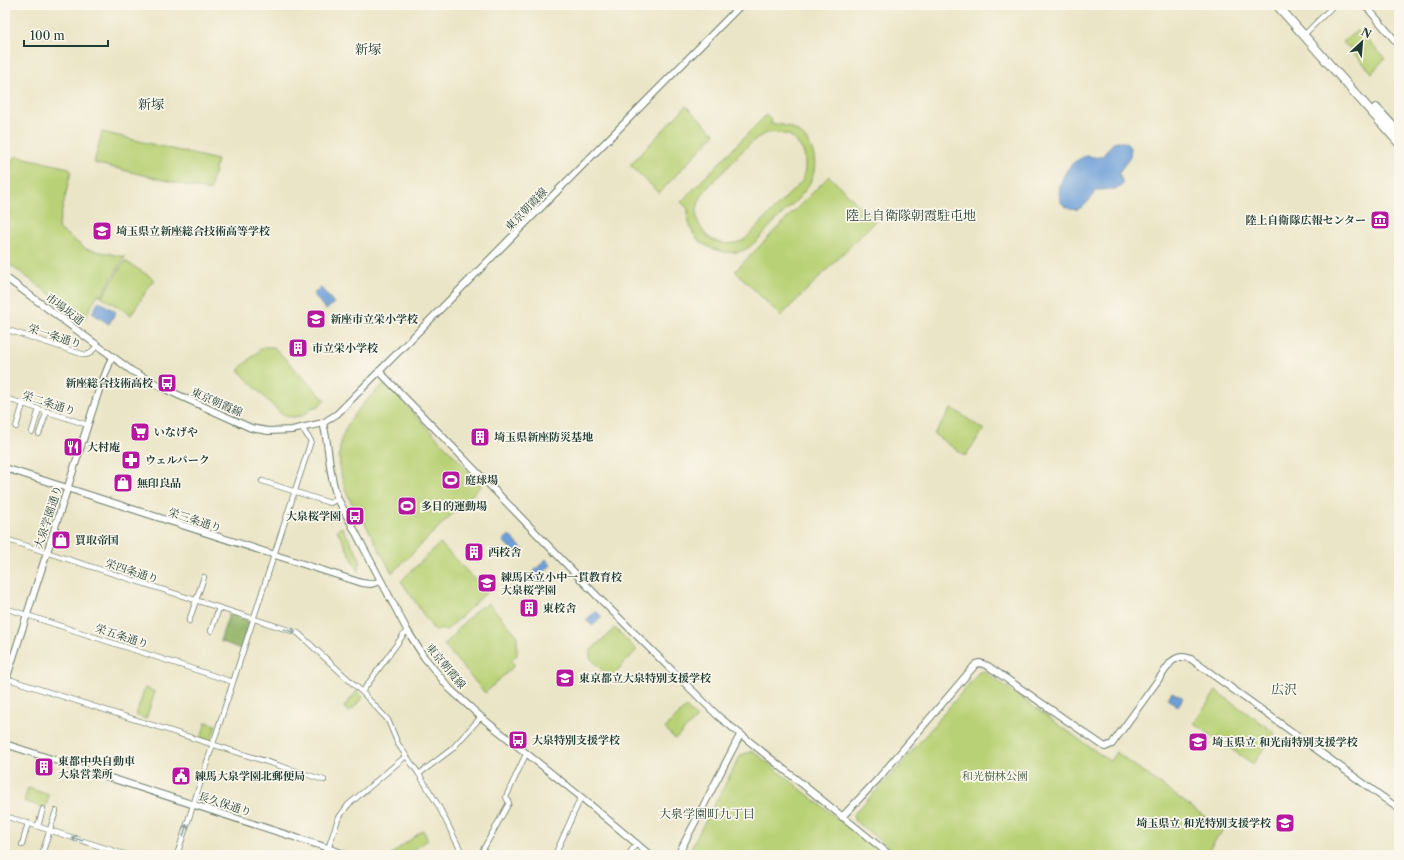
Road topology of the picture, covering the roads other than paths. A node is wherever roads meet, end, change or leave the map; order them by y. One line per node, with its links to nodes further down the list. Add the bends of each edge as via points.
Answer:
1 (741, 5): 14 (street, 東京朝霞線)
2 (1277, 5): 9 (highway)
3 (1284, 5): 6 (highway)
4 (1334, 5): 6 (street)
5 (1365, 5): 7 (street)
6 (1307, 32): 8 (highway)
7 (1399, 45)
8 (1399, 133)
9 (1399, 143)
10 (5, 277): 12 (street, 市場坂通)
11 (5, 329): 12 (street, 栄一条通り, via 85,356)
12 (97, 346): 13 (street, 市場坂通)
13 (112, 357): 20 (street, 大泉学園通り); 22 (street, 東京朝霞線, via 162,388 251,428 281,432)
14 (379, 371): 19 (street, 東京朝霞線, via 337,414); 47 (street, via 600,599)
15 (5, 398): 16 (street, 栄二条通り)
16 (23, 404): 17 (street, 栄二条通り); 21 (street)
17 (39, 409): 18 (street, 栄二条通り); 23 (street)
18 (47, 411): 20 (street, 栄二条通り); 24 (street)
19 (322, 423): 22 (street, 東京朝霞線); 29 (street, 東京朝霞線, via 327,437 333,488)
20 (88, 425): 27 (street, 大泉学園通り)
21 (16, 427)
22 (302, 428): 28 (street, via 311,441)
23 (32, 432)
24 (40, 434)
25 (5, 468): 27 (street, 栄三条通り)
26 (262, 481): 28 (street)
27 (68, 489): 31 (street, 大泉学園通り); 32 (street, 栄三条通り)
28 (294, 491): 29 (street, via 330,503); 32 (street)
29 (338, 500): 34 (street, 東京朝霞線)
30 (5, 539): 31 (street, 栄四条通り)
31 (47, 553): 35 (street, 栄四条通り); 38 (street, 大泉学園通り)
32 (274, 555): 34 (street, 栄三条通り, via 362,583); 39 (street)
33 (204, 577): 35 (street)
34 (381, 581): 41 (street, 東京朝霞線)
35 (196, 601): 37 (street, 栄四条通り); 40 (street)
36 (5, 608): 38 (street, 栄五条通り)
37 (219, 608): 39 (street, 栄四条通り); 42 (street)
38 (27, 615): 43 (street, 大泉学園通り); 44 (street, 栄五条通り)
39 (253, 619): 44 (street); 45 (street, 栄四条通り, one-way to 45, via 298,633)
40 (189, 621)
41 (407, 630): 45 (street); 46 (street, 東京朝霞線, via 424,657 446,684)
42 (211, 631)
43 (6, 680): 49 (street)
44 (233, 682): 49 (street)
45 (362, 692): 51 (street, 栄四条通り, via 388,720)
46 (481, 718): 50 (street, 東京朝霞線); 52 (street, via 452,749)
47 (740, 735): 59 (street); 77 (street)
48 (5, 744): 55 (street, 長久保通り)
49 (213, 744): 53 (street); 55 (street)
50 (526, 754): 54 (street, 東京朝霞線); 73 (street, via 506,797 508,803)
51 (406, 756): 52 (street, 栄四条通り); 66 (street, via 348,805 338,819)
52 (419, 774): 72 (street, 栄四条通り, via 447,821)
53 (324, 780)
54 (581, 797): 64 (street, 東京朝霞線); 74 (street)
55 (193, 804): 66 (street, 長久保通り); 69 (street, one-way to 55)
56 (43, 809): 62 (street)
57 (1399, 809): 59 (street, via 1191,659 1181,656 1172,662 1112,744 1105,748 992,668 985,664 976,664)
58 (56, 810): 63 (street)
59 (842, 817): 78 (street)
60 (6, 818): 61 (street)
61 (28, 823): 62 (street); 65 (street)
62 (38, 826): 63 (street)
63 (50, 830): 67 (street); 68 (street, one-way to 63)
64 (637, 843): 75 (street); 76 (street, 東京朝霞線)
65 (22, 845)
66 (328, 848): 70 (street); 71 (street, 長久保通り)
67 (43, 851)
68 (128, 855)
69 (177, 855)
70 (326, 855)
71 (346, 855)
72 (463, 855)
73 (480, 855)
74 (555, 855)
75 (628, 855)
76 (650, 855)
77 (678, 855)
78 (890, 855)

